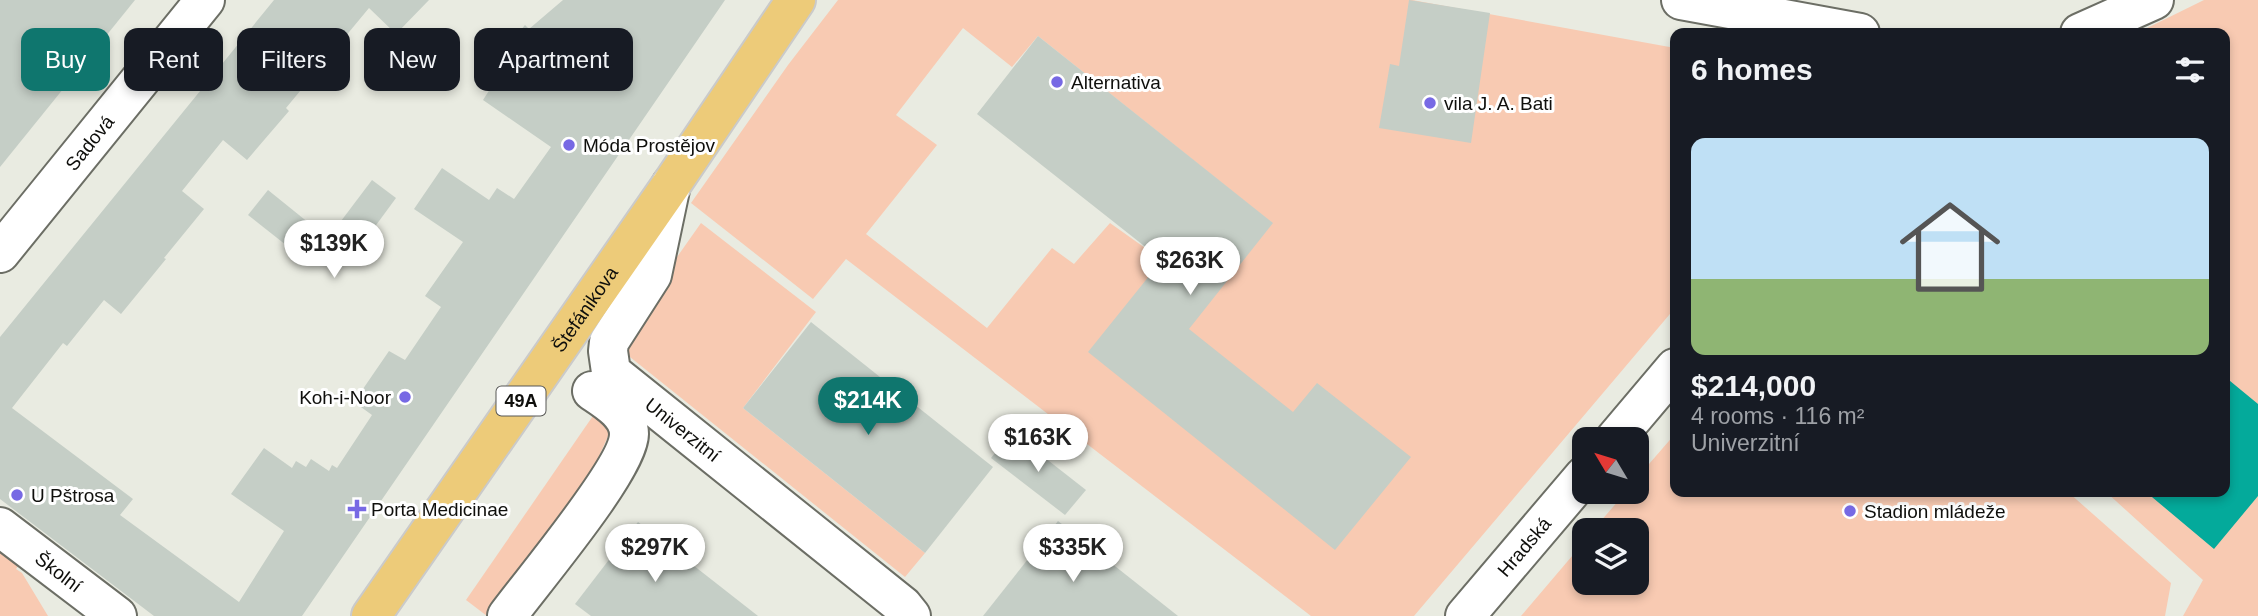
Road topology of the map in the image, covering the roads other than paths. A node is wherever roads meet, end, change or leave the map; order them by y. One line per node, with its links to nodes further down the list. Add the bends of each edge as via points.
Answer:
1 (205, 0): 8 (street, Sadová)
2 (796, 0): 7 (main road, Štefánikova / 49A)
3 (1681, 0): 5 (street)
4 (2154, 0): 6 (street)
5 (1809, 28)
6 (2091, 28)
7 (671, 185): 15 (main road, Štefánikova / 49A); 17 (street, Univerzitní, via 652,275 609,342 611,373)
8 (0, 253)
9 (1670, 375): 11 (street)
10 (592, 391): 16 (street, via 625,420 629,434 626,449 597,497)
11 (1625, 427)
12 (1572, 490): 18 (street, Hradská)
13 (0, 527): 14 (street, Školní)
14 (117, 616)
15 (371, 616)
16 (507, 616)
17 (911, 616)
18 (1465, 616)

